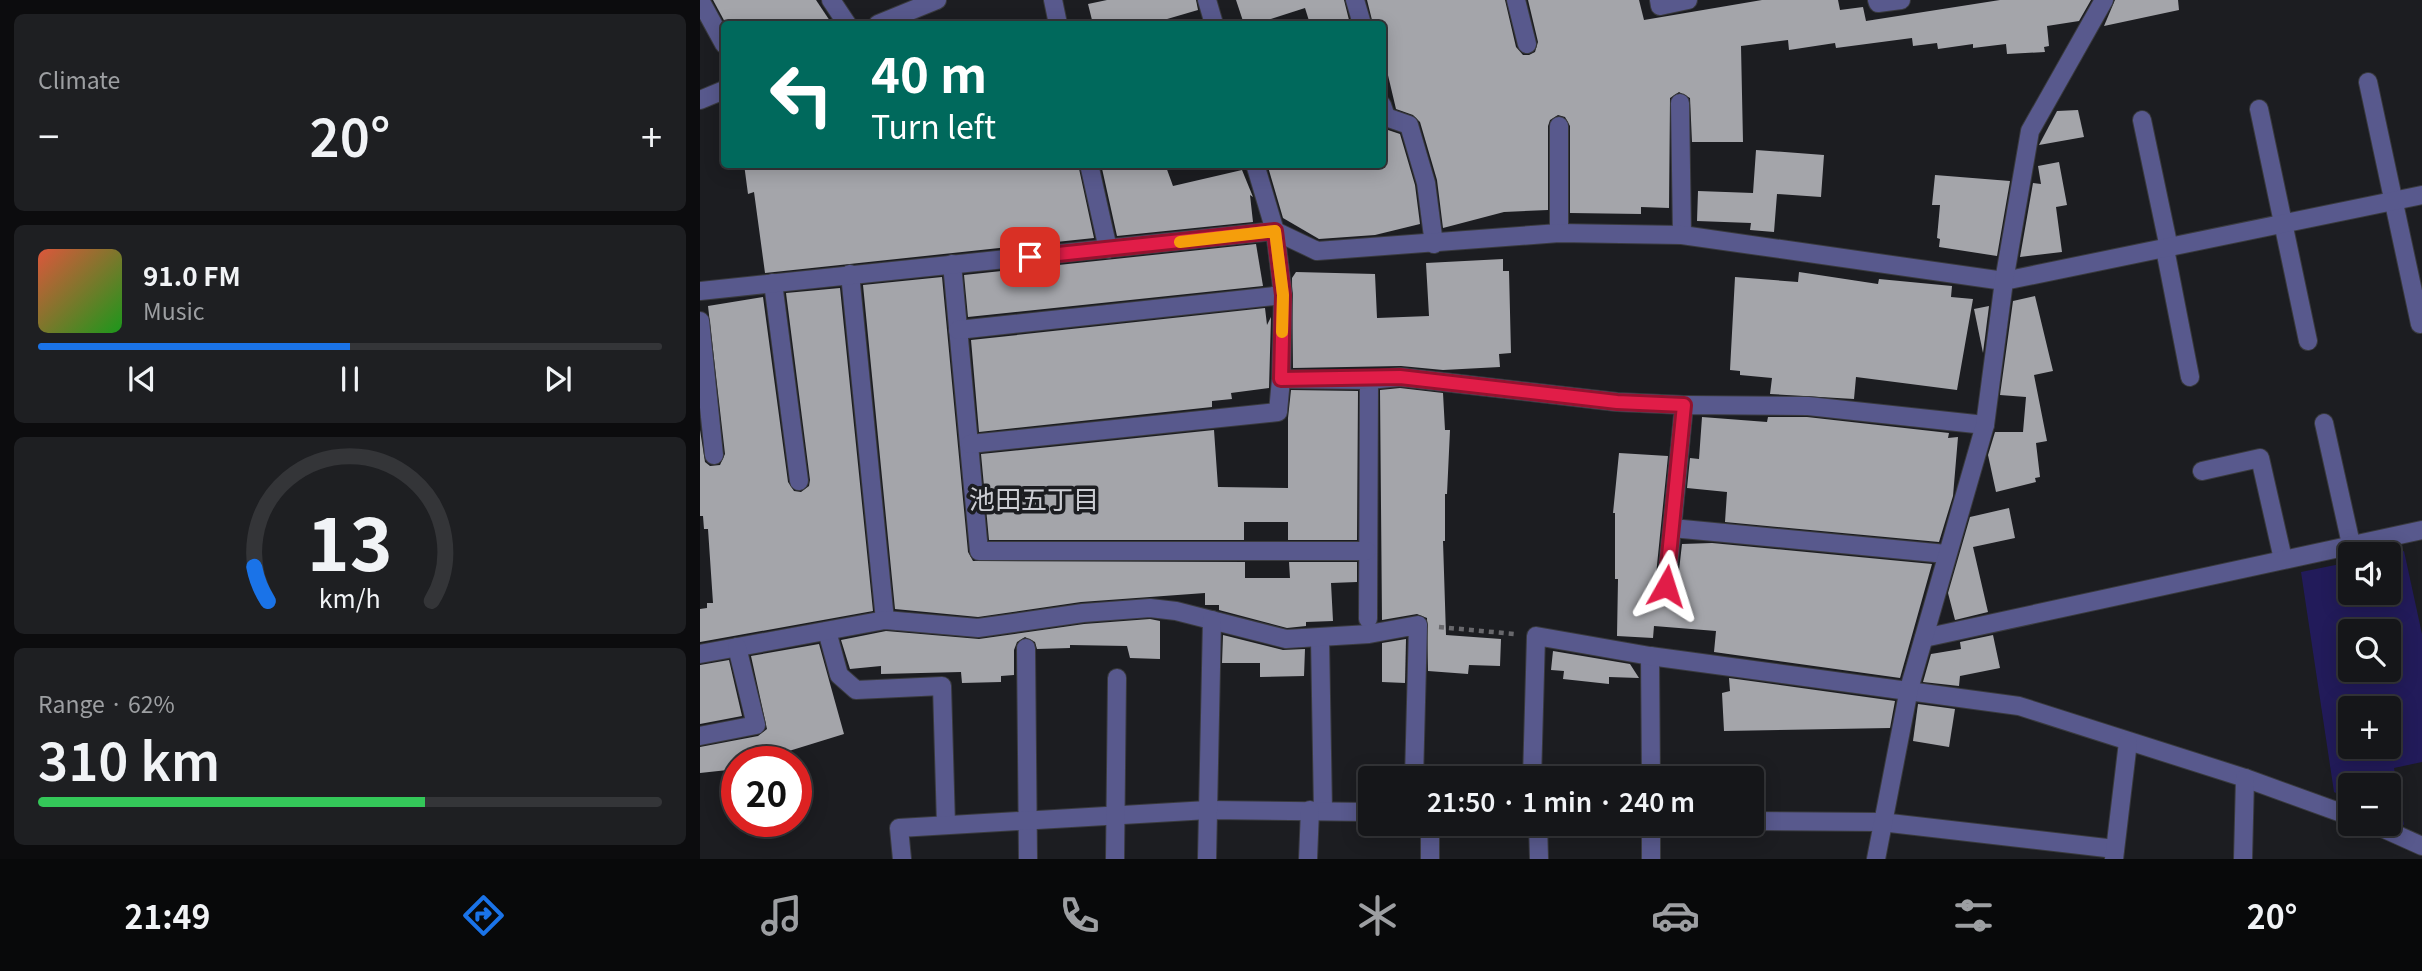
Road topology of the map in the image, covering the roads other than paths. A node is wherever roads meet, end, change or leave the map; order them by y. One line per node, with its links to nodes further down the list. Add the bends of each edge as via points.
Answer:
1 (700, 0): 18 (street)
2 (831, 0): 13 (street)
3 (937, 0): 14 (street)
4 (1053, 0): 15 (street)
5 (1207, 0): 16 (street)
6 (1355, 0): 17 (street)
7 (1516, 0): 19 (street)
8 (1659, 0): 9 (street, via 1660,6)
9 (1688, 0)
10 (1877, 0): 11 (street)
11 (1901, 0)
12 (2104, 0): 41 (street, via 2029,131)
13 (845, 21)
14 (885, 21)
15 (1057, 21)
16 (1213, 21)
17 (1361, 21)
18 (721, 38)
19 (1527, 44)
20 (2368, 82): 31 (street)
21 (721, 91): 22 (street)
22 (700, 100)
23 (1680, 103): 35 (street)
24 (2259, 109): 32 (street)
25 (1386, 117): 36 (street, via 1409,125 1426,183)
26 (2142, 120): 37 (street)
27 (1559, 126): 34 (street)
28 (1090, 168): 38 (street)
29 (1256, 168): 33 (street)
30 (2422, 195): 31 (street)
31 (2395, 201): 32 (street); 46 (street)
32 (2283, 226): 37 (street); 48 (street)
33 (1275, 231): 36 (street, via 1317,251); 38 (street); 44 (street)
34 (1559, 233): 35 (street); 36 (street)
35 (1682, 235): 41 (street)
36 (1434, 244)
37 (2167, 248): 41 (street); 49 (street)
38 (1108, 249): 39 (street)
39 (952, 264): 40 (street); 47 (street)
40 (850, 274): 42 (street); 69 (street)
41 (2004, 281): 54 (street)
42 (773, 283): 43 (street); 58 (street)
43 (700, 291)
44 (1283, 295): 47 (street); 50 (street)
45 (700, 321): 56 (street)
46 (2420, 324)
47 (958, 330): 55 (street)
48 (2308, 341)
49 (2190, 377)
50 (1281, 379): 51 (street); 55 (street, via 1278,412)
51 (1370, 380): 52 (street, via 1413,378 1617,402); 64 (street)
52 (1684, 405): 54 (street, via 1808,406); 59 (street)
53 (2324, 423): 61 (street)
54 (1985, 425): 65 (street)
55 (970, 444): 64 (street, via 979,551)
56 (714, 456)
57 (2202, 471): 66 (street, via 2260,458)
58 (799, 481)
59 (1672, 528): 65 (street); 67 (street)
60 (2422, 530): 62 (street)
61 (2351, 542)
62 (2361, 542)
63 (2338, 547): 66 (street)
64 (1367, 551): 68 (street)
65 (1946, 554): 73 (street)
66 (2283, 559): 73 (street)
67 (1666, 586)
68 (1368, 619)
69 (885, 620): 70 (street, via 978,628 1150,608); 71 (street)
70 (1212, 621): 72 (street, via 1286,639); 86 (street)
71 (828, 631): 74 (street); 94 (street, via 839,675 856,690 942,686)
72 (1320, 638): 82 (street, via 1418,625); 87 (street)
73 (1924, 638): 79 (street)
74 (737, 647): 76 (street); 80 (street, via 755,725)
75 (1026, 648): 91 (street)
76 (700, 654)
77 (1650, 656): 79 (street); 83 (street, via 1536,636); 84 (street)
78 (1117, 678): 90 (street)
79 (1909, 689): 81 (street, via 2019,706); 93 (street)
80 (700, 736)
81 (2128, 742): 85 (street); 100 (street)
82 (1414, 766)
83 (1532, 766)
84 (1651, 766)
85 (2245, 778): 89 (street); 110 (street)
86 (1208, 810): 87 (street); 90 (street); 104 (street)
87 (1316, 811): 88 (street); 105 (street)
88 (1358, 812)
89 (2338, 812)
90 (1116, 814): 91 (street); 103 (street)
91 (1029, 820): 94 (street); 102 (street)
92 (1764, 821): 93 (street)
93 (1881, 822): 100 (street); 109 (street)
94 (946, 825): 101 (street, via 899,828)
95 (1430, 836): 106 (street)
96 (1538, 836): 107 (street)
97 (1651, 836): 108 (street)
98 (2400, 836): 99 (street)
99 (2422, 846)
100 (2114, 854)
101 (902, 859)
102 (1028, 859)
103 (1115, 859)
104 (1207, 859)
105 (1308, 859)
106 (1430, 859)
107 (1539, 859)
108 (1651, 859)
109 (1877, 859)
110 (2242, 859)

